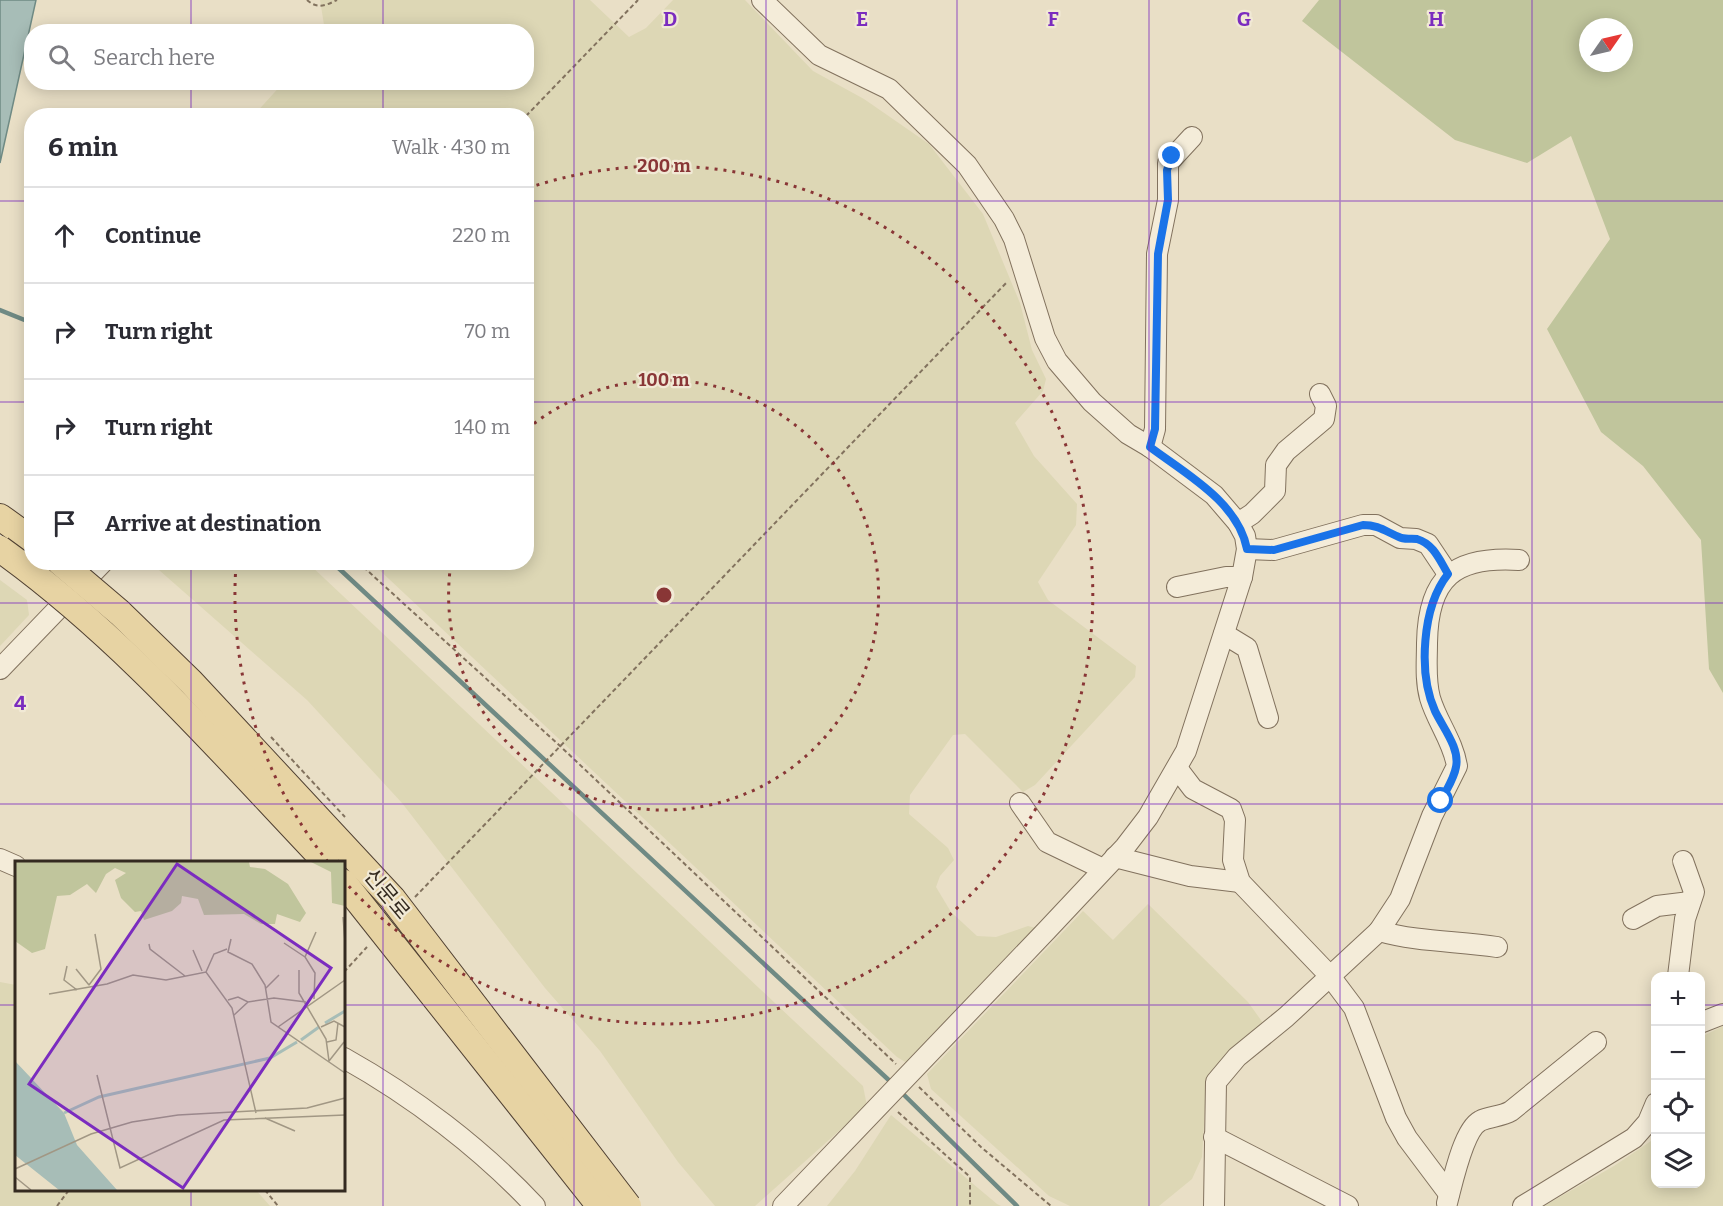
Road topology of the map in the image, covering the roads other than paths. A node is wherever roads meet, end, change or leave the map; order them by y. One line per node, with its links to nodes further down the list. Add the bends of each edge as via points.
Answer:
1 (762, 0): 4 (street, via 819,55 889,89 967,165 1014,239 1045,338 1057,361 1092,402 1128,434)
2 (1192, 137): 4 (street, via 1168,163 1168,200 1158,254 1155,429)
3 (1320, 394): 6 (street, via 1326,406 1324,419 1286,451 1276,465 1275,492)
4 (1150, 447): 6 (street, via 1214,495)
5 (0, 517): 7 (main road)
6 (1238, 523): 9 (street)
7 (24, 534)
8 (0, 549): 11 (main road, bridge)
9 (1247, 549): 15 (street, via 1274,550 1363,525 1376,525 1400,538 1428,544); 16 (street)
10 (1519, 560): 15 (street, via 1478,562)
11 (24, 566)
12 (29, 570): 24 (main road, bridge, via 169,697)
13 (69, 570): 45 (main road, 신문로, bridge, via 192,682 392,898)
14 (95, 570): 19 (street)
15 (1448, 574): 32 (street, via 1434,594 1429,612 1426,679 1457,766 1432,816 1400,899)
16 (1242, 577): 17 (street); 18 (street)
17 (1177, 587)
18 (1224, 634): 20 (street, via 1247,648); 21 (street, via 1202,707)
19 (0, 669)
20 (1268, 718)
21 (1177, 768): 26 (street, via 1148,817); 28 (street, via 1193,789 1231,808 1235,820 1233,860)
22 (1020, 803): 26 (street, via 1047,842)
23 (0, 859): 27 (street)
24 (325, 861)
25 (1683, 861): 30 (street, via 1694,892)
26 (1109, 863): 28 (street); 46 (street)
27 (15, 866)
28 (1240, 882): 35 (street)
29 (345, 884): 44 (main road, 신문로, bridge)
30 (1690, 902): 31 (street, via 1657,906); 34 (street)
31 (1632, 920)
32 (1379, 931): 33 (street); 35 (street)
33 (1497, 947)
34 (1679, 972)
35 (1330, 976): 41 (street, via 1224,1070 1214,1093); 42 (street, via 1361,1022 1396,1118)
36 (1723, 1014): 37 (street)
37 (1705, 1021)
38 (1596, 1042): 42 (street, via 1511,1111 1473,1126)
39 (345, 1059): 43 (street, via 447,1128)
40 (1651, 1115): 49 (street, via 1634,1138)
41 (1214, 1137): 47 (street); 48 (street)
42 (1448, 1200)
43 (535, 1206)
44 (600, 1206)
45 (628, 1206)
46 (783, 1206)
47 (1214, 1206)
48 (1348, 1206)
49 (1523, 1206)

